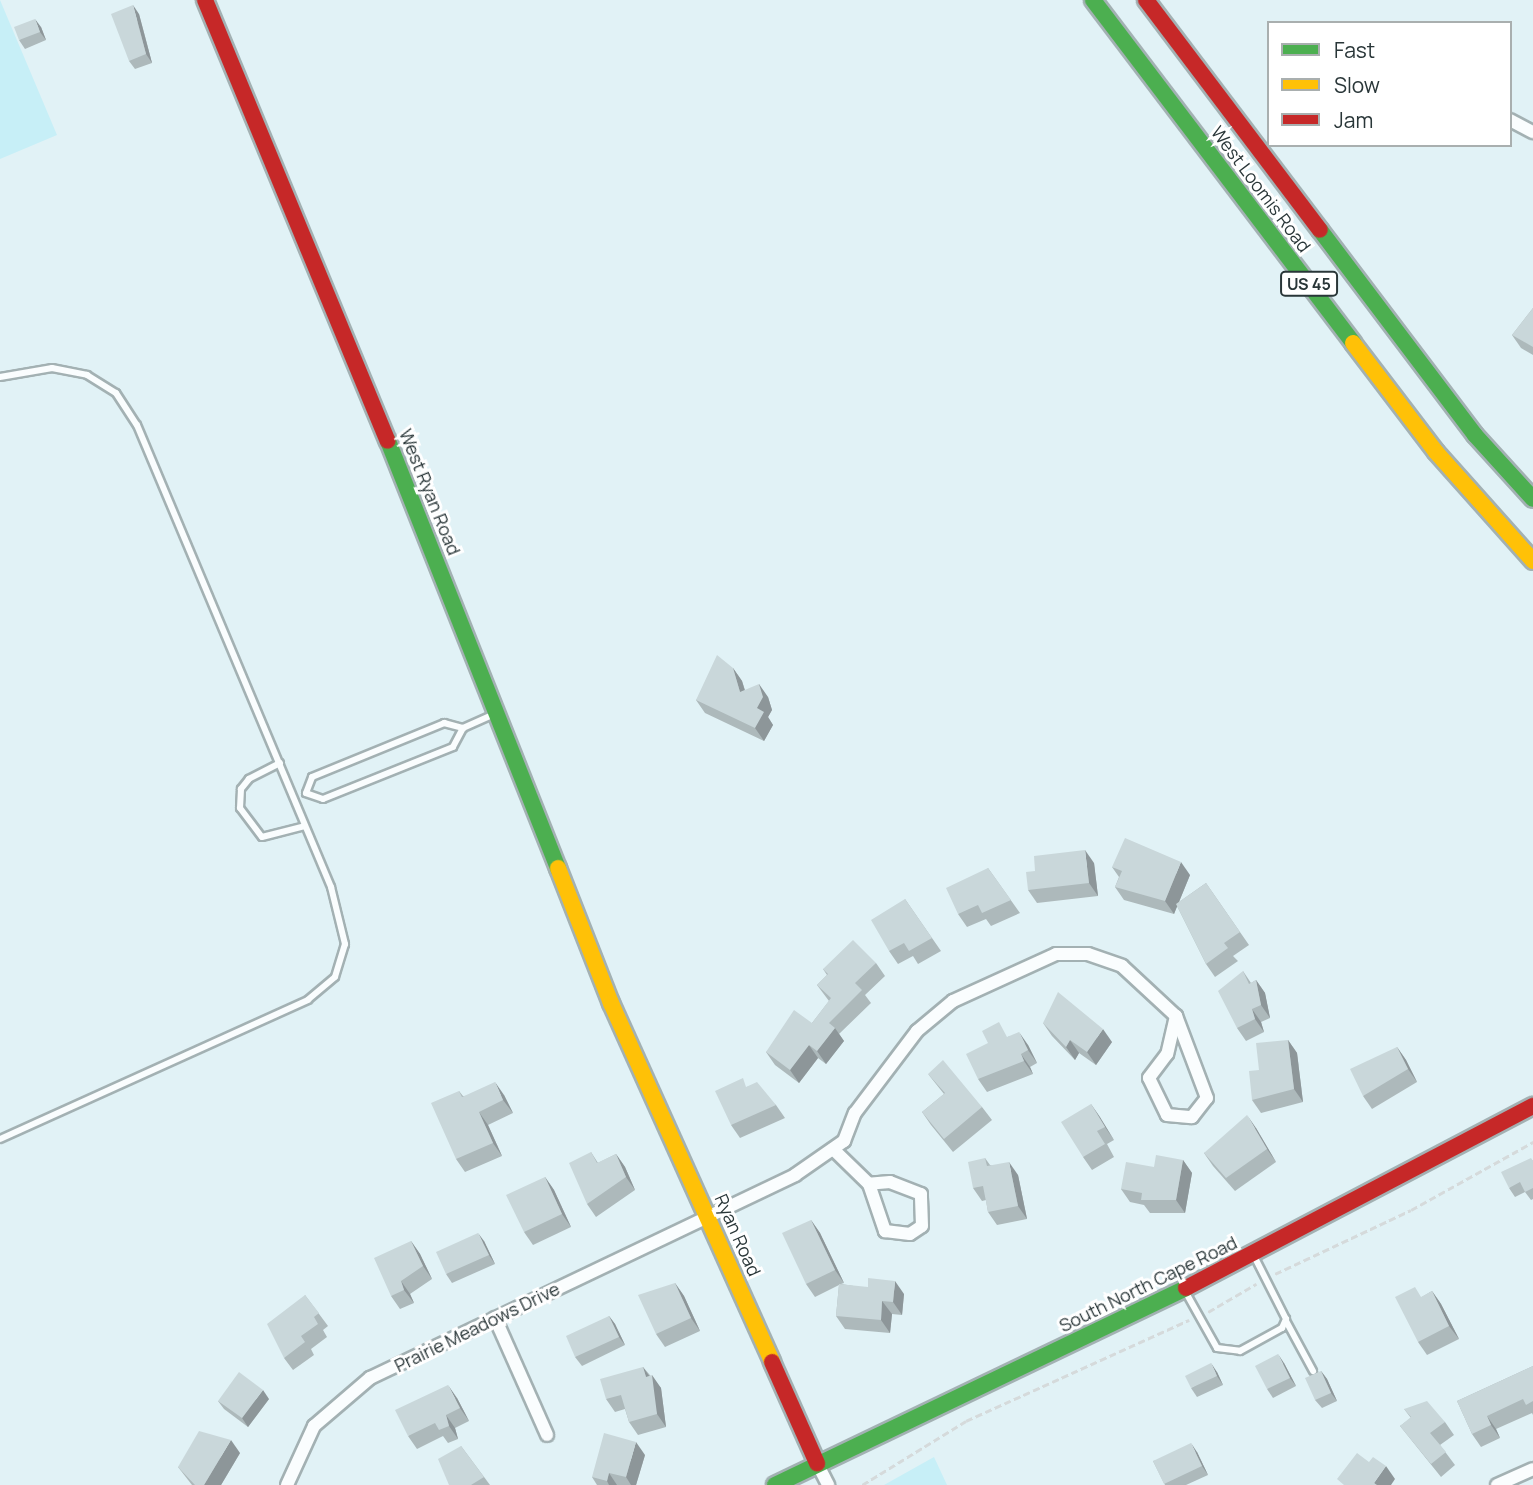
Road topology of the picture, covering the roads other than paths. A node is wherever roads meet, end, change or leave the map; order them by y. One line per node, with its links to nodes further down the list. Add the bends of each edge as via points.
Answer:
1 (205, 0): 9 (main road, West Ryan Road)
2 (1093, 0): 8 (main road, West Loomis Road / US 45, via 1436,452)
3 (1146, 0): 7 (main road, West Loomis Road / US 45, via 1466,424)
4 (1512, 121): 5 (street)
5 (1533, 132)
6 (0, 377): 11 (lane, via 52,368 87,376 116,393 143,437)
7 (1533, 499)
8 (1533, 561)
9 (497, 713): 10 (lane); 15 (main road, West Ryan Road)
10 (463, 728): 12 (lane, via 443,723 324,772 312,777); 12 (lane, via 453,747 323,799)
11 (280, 763): 13 (lane); 14 (lane, via 249,779 240,808 262,837)
12 (306, 793): 13 (lane)
13 (293, 798): 14 (lane)
14 (305, 827): 18 (lane, via 339,910 345,944 335,977 308,1000)
15 (611, 1003): 21 (main road, Ryan Road)
16 (1176, 1016): 16 (street, via 1207,1098 1192,1117 1167,1115 1149,1078 1167,1054); 19 (street, via 1122,966 1088,954 1056,954 953,1001 917,1031)
17 (1533, 1106): 22 (main road, South North Cape Road)
18 (0, 1139)
19 (833, 1149): 20 (street); 21 (street, Prairie Meadows Drive)
20 (869, 1184): 20 (street, via 885,1231 910,1234 922,1226 921,1194 890,1182)
21 (709, 1216): 24 (street, Prairie Meadows Drive); 28 (main road, Ryan Road)
22 (1253, 1254): 23 (main road, South North Cape Road); 25 (lane)
23 (1184, 1289): 25 (lane, via 1223,1353 1240,1351); 28 (main road, South North Cape Road)
24 (495, 1318): 27 (street); 30 (street, Prairie Meadows Drive, via 370,1378 314,1426)
25 (1286, 1321): 26 (lane)
26 (1313, 1371)
27 (547, 1435)
28 (817, 1462): 31 (main road, South North Cape Road); 32 (street, Ryan Road)
29 (1533, 1470): 33 (street)
30 (287, 1485)
31 (775, 1485)
32 (828, 1485)
33 (1497, 1485)

